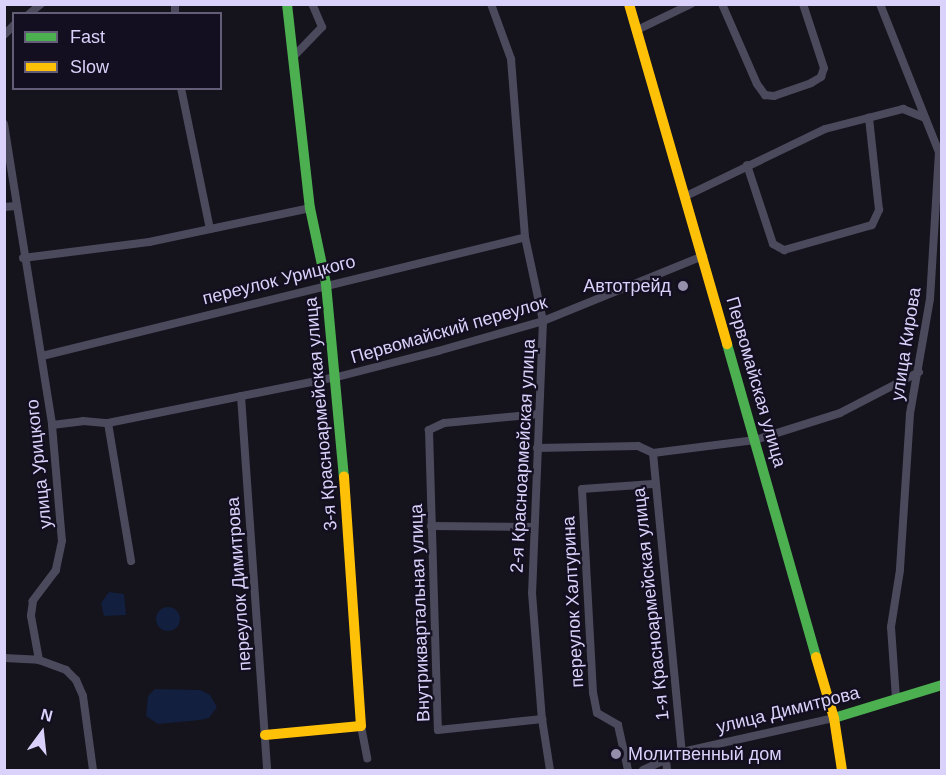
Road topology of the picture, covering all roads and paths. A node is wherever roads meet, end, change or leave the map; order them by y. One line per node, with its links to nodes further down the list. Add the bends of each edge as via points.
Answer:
1 (287, 4): 10 (street, 3-я Красноармейская улица)
2 (312, 4): 10 (street, via 322,27)
3 (491, 4): 22 (street, 2-я Красноармейская улица, via 510,59)
4 (629, 4): 9 (street, Первомайская улица)
5 (691, 4): 9 (street)
6 (722, 4): 7 (street, via 757,84 765,95 774,96 811,83 821,77 824,68)
7 (803, 4)
8 (880, 4): 13 (street, улица Кирова, via 914,98)
9 (637, 30): 17 (street, Первомайская улица)
10 (295, 55): 20 (street, 3-я Красноармейская улица)
11 (181, 90): 21 (street)
12 (869, 118): 13 (street, via 903,109); 16 (street, via 825,129); 16 (street, via 879,210 872,225 784,250 773,244)
13 (926, 120): 15 (street, улица Кирова)
14 (4, 124): 18 (street, улица Урицкого)
15 (940, 154): 28 (street, улица Кирова, via 931,280)
16 (747, 165): 17 (street)
17 (686, 196): 23 (street, Первомайская улица)
18 (16, 206): 19 (street); 24 (street, улица Урицкого)
19 (4, 207)
20 (310, 208): 21 (street); 25 (street, 3-я Красноармейская улица)
21 (210, 229): 24 (street)
22 (525, 237): 25 (street, переулок Урицкого); 26 (street, 2-я Красноармейская улица)
23 (703, 256): 26 (street, Первомайский переулок); 34 (street, Первомайская улица)
24 (23, 258): 27 (street, улица Урицкого)
25 (326, 284): 27 (street, переулок Урицкого); 29 (street, 3-я Красноармейская улица)
26 (543, 321): 29 (street, Первомайский переулок); 31 (street, 2-я Красноармейская улица)
27 (42, 356): 33 (street, улица Урицкого)
28 (919, 372): 34 (street, via 840,413); 44 (street, улица Кирова, via 910,414 900,570 891,627)
29 (337, 377): 30 (street, Первомайский переулок); 47 (street, 3-я Красноармейская улица)
30 (241, 396): 32 (street, Первомайский переулок); 48 (street, переулок Димитрова)
31 (538, 414): 35 (street, 2-я Красноармейская улица); 38 (street, Внутриквартальная улица, via 444,423 429,430)
32 (108, 423): 33 (street, Первомайский переулок); 40 (street)
33 (52, 425): 42 (street, улица Урицкого, via 62,546 56,570 33,601 31,616)
34 (755, 440): 36 (street); 45 (street, Первомайская улица)
35 (537, 448): 36 (street, via 638,446); 39 (street, 2-я Красноармейская улица)
36 (653, 453): 37 (street, 1-я Красноармейская улица)
37 (653, 484): 49 (street, 1-я Красноармейская улица); 55 (street, переулок Халтурина, via 582,489 593,693 597,713 618,725)
38 (431, 526): 39 (street); 46 (street, Внутриквартальная улица, via 438,730)
39 (532, 527): 46 (street, 2-я Красноармейская улица, via 532,593)
40 (131, 561)
41 (4, 658): 42 (street)
42 (39, 660): 52 (street, via 66,670 76,680 83,696)
43 (942, 685): 44 (street, улица Димитрова)
44 (896, 699): 45 (street, улица Димитрова)
45 (834, 718): 49 (street, улица Димитрова); 58 (street, Первомайская улица)
46 (542, 719): 54 (street, 2-я Красноармейская улица)
47 (361, 726): 48 (street); 50 (street)
48 (265, 735): 53 (street, переулок Димитрова)
49 (682, 752): 51 (street, улица Димитрова)
50 (367, 758)
51 (666, 760): 56 (street, улица Димитрова); 57 (street)
52 (93, 771)
53 (267, 771)
54 (550, 771)
55 (628, 771)
56 (643, 771)
57 (667, 771)
58 (842, 771)

